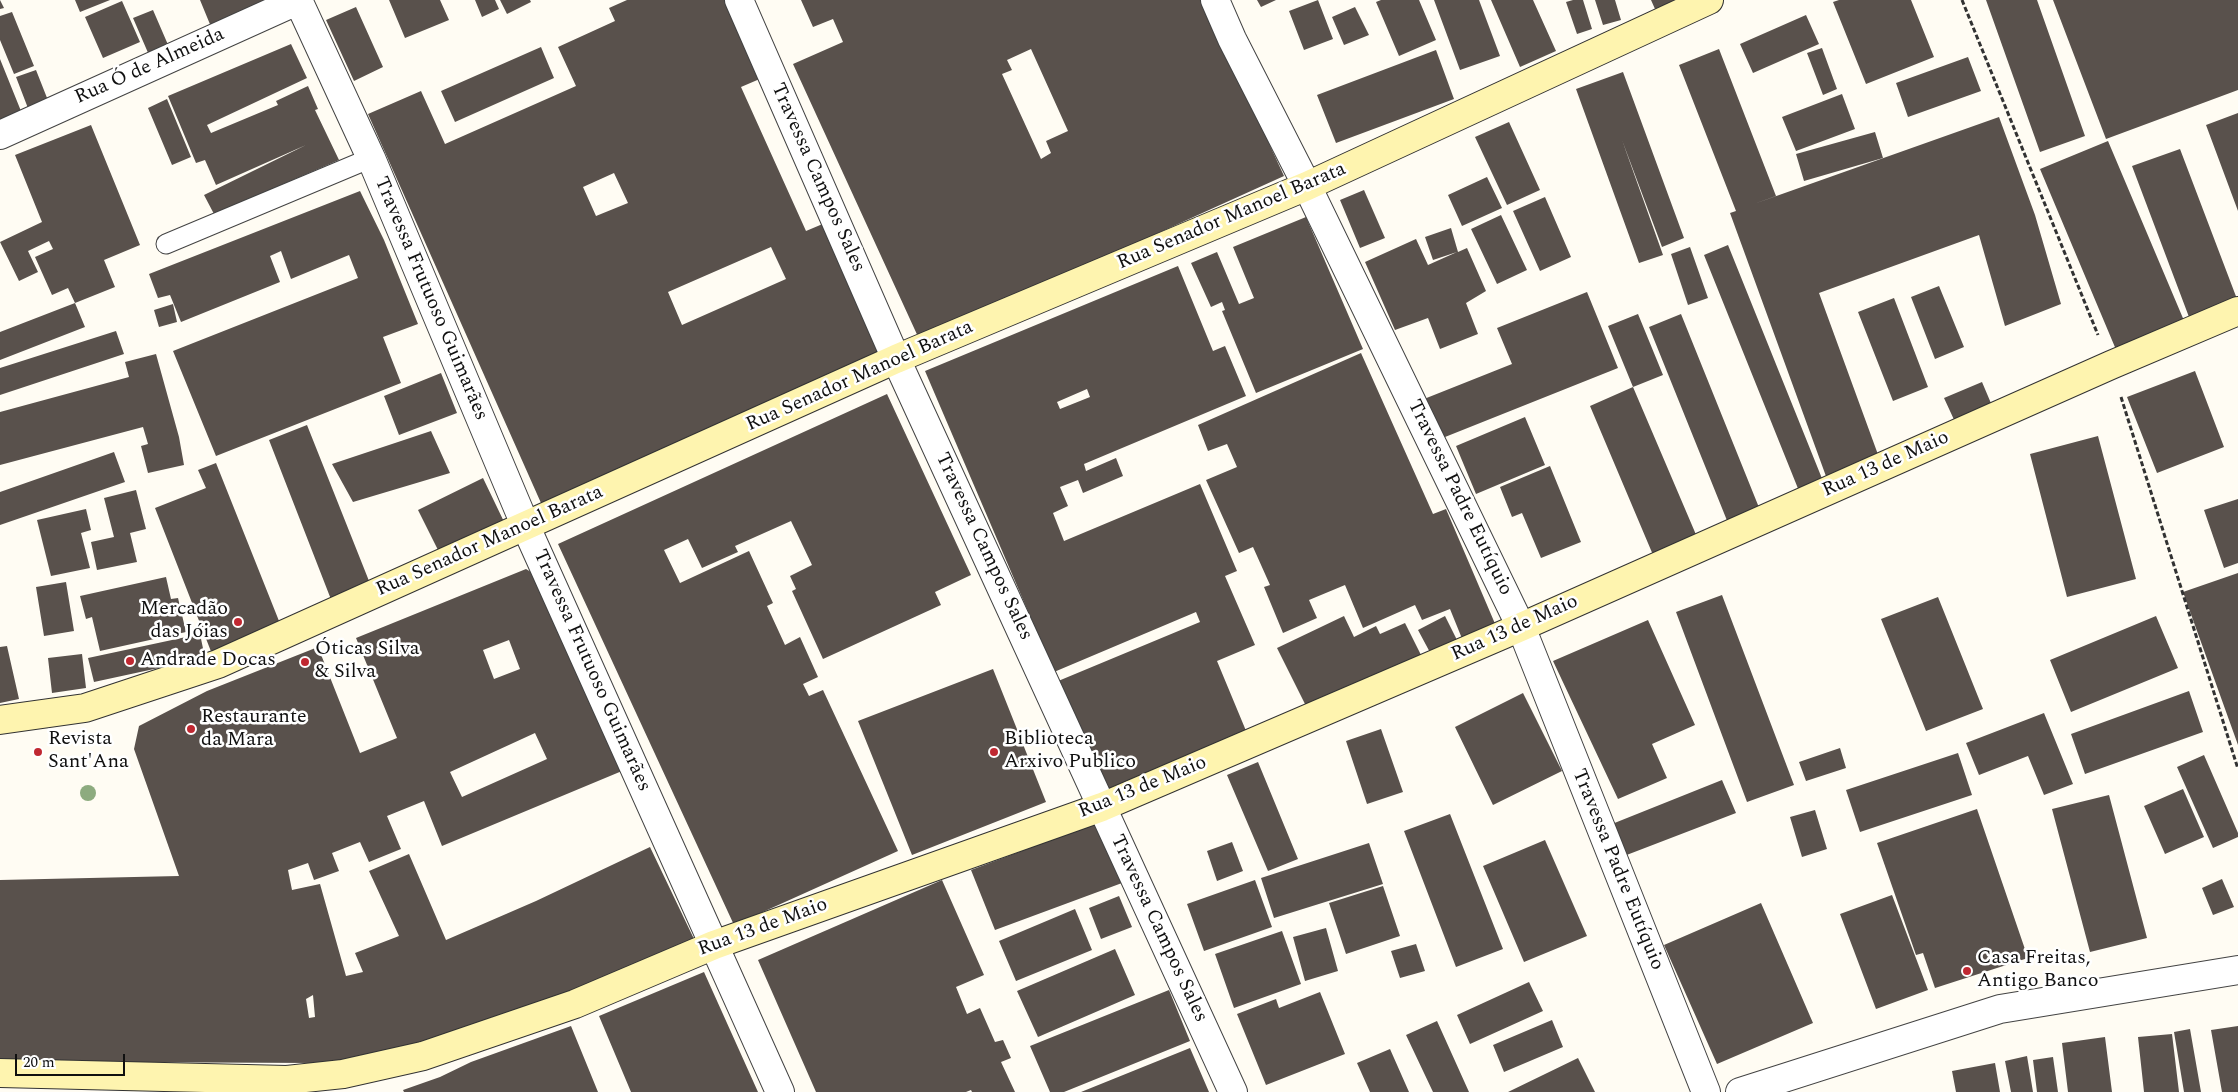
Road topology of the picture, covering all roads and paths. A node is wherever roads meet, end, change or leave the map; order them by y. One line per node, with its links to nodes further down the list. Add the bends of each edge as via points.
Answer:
1 (299, 0): 5 (street, Rua Ó de Almeida); 6 (street, Travessa Frutuoso Guimarães)
2 (739, 0): 10 (street, Travessa Campos Sales)
3 (1215, 0): 7 (street, Travessa Padre Eutíquio)
4 (1709, 0): 7 (street, Rua Senador Manoel Barata)
5 (0, 135)
6 (371, 158): 8 (lane); 11 (street, Travessa Frutuoso Guimarães)
7 (1308, 186): 10 (street, Rua Senador Manoel Barata); 12 (street, Travessa Padre Eutíquio)
8 (166, 244)
9 (2238, 312): 12 (street, Rua 13 de Maio, via 2110,365)
10 (896, 358): 11 (street, Rua Senador Manoel Barata); 14 (street, Travessa Campos Sales)
11 (526, 526): 13 (street, Rua Senador Manoel Barata, via 218,664 84,708); 15 (street, Travessa Frutuoso Guimarães)
12 (1521, 627): 14 (street, Rua 13 de Maio); 21 (street, Travessa Padre Eutíquio)
13 (0, 720)
14 (1102, 807): 15 (street, Rua 13 de Maio); 20 (street, Travessa Campos Sales)
15 (714, 945): 18 (street, Rua 13 de Maio, via 575,1004 423,1056); 19 (street, Travessa Frutuoso Guimarães)
16 (2238, 970): 22 (street, via 2000,1008)
17 (0, 1073): 18 (street, Rua 13 de Maio)
18 (287, 1086)
19 (780, 1092)
20 (1233, 1092)
21 (1706, 1092)
22 (1740, 1092)

